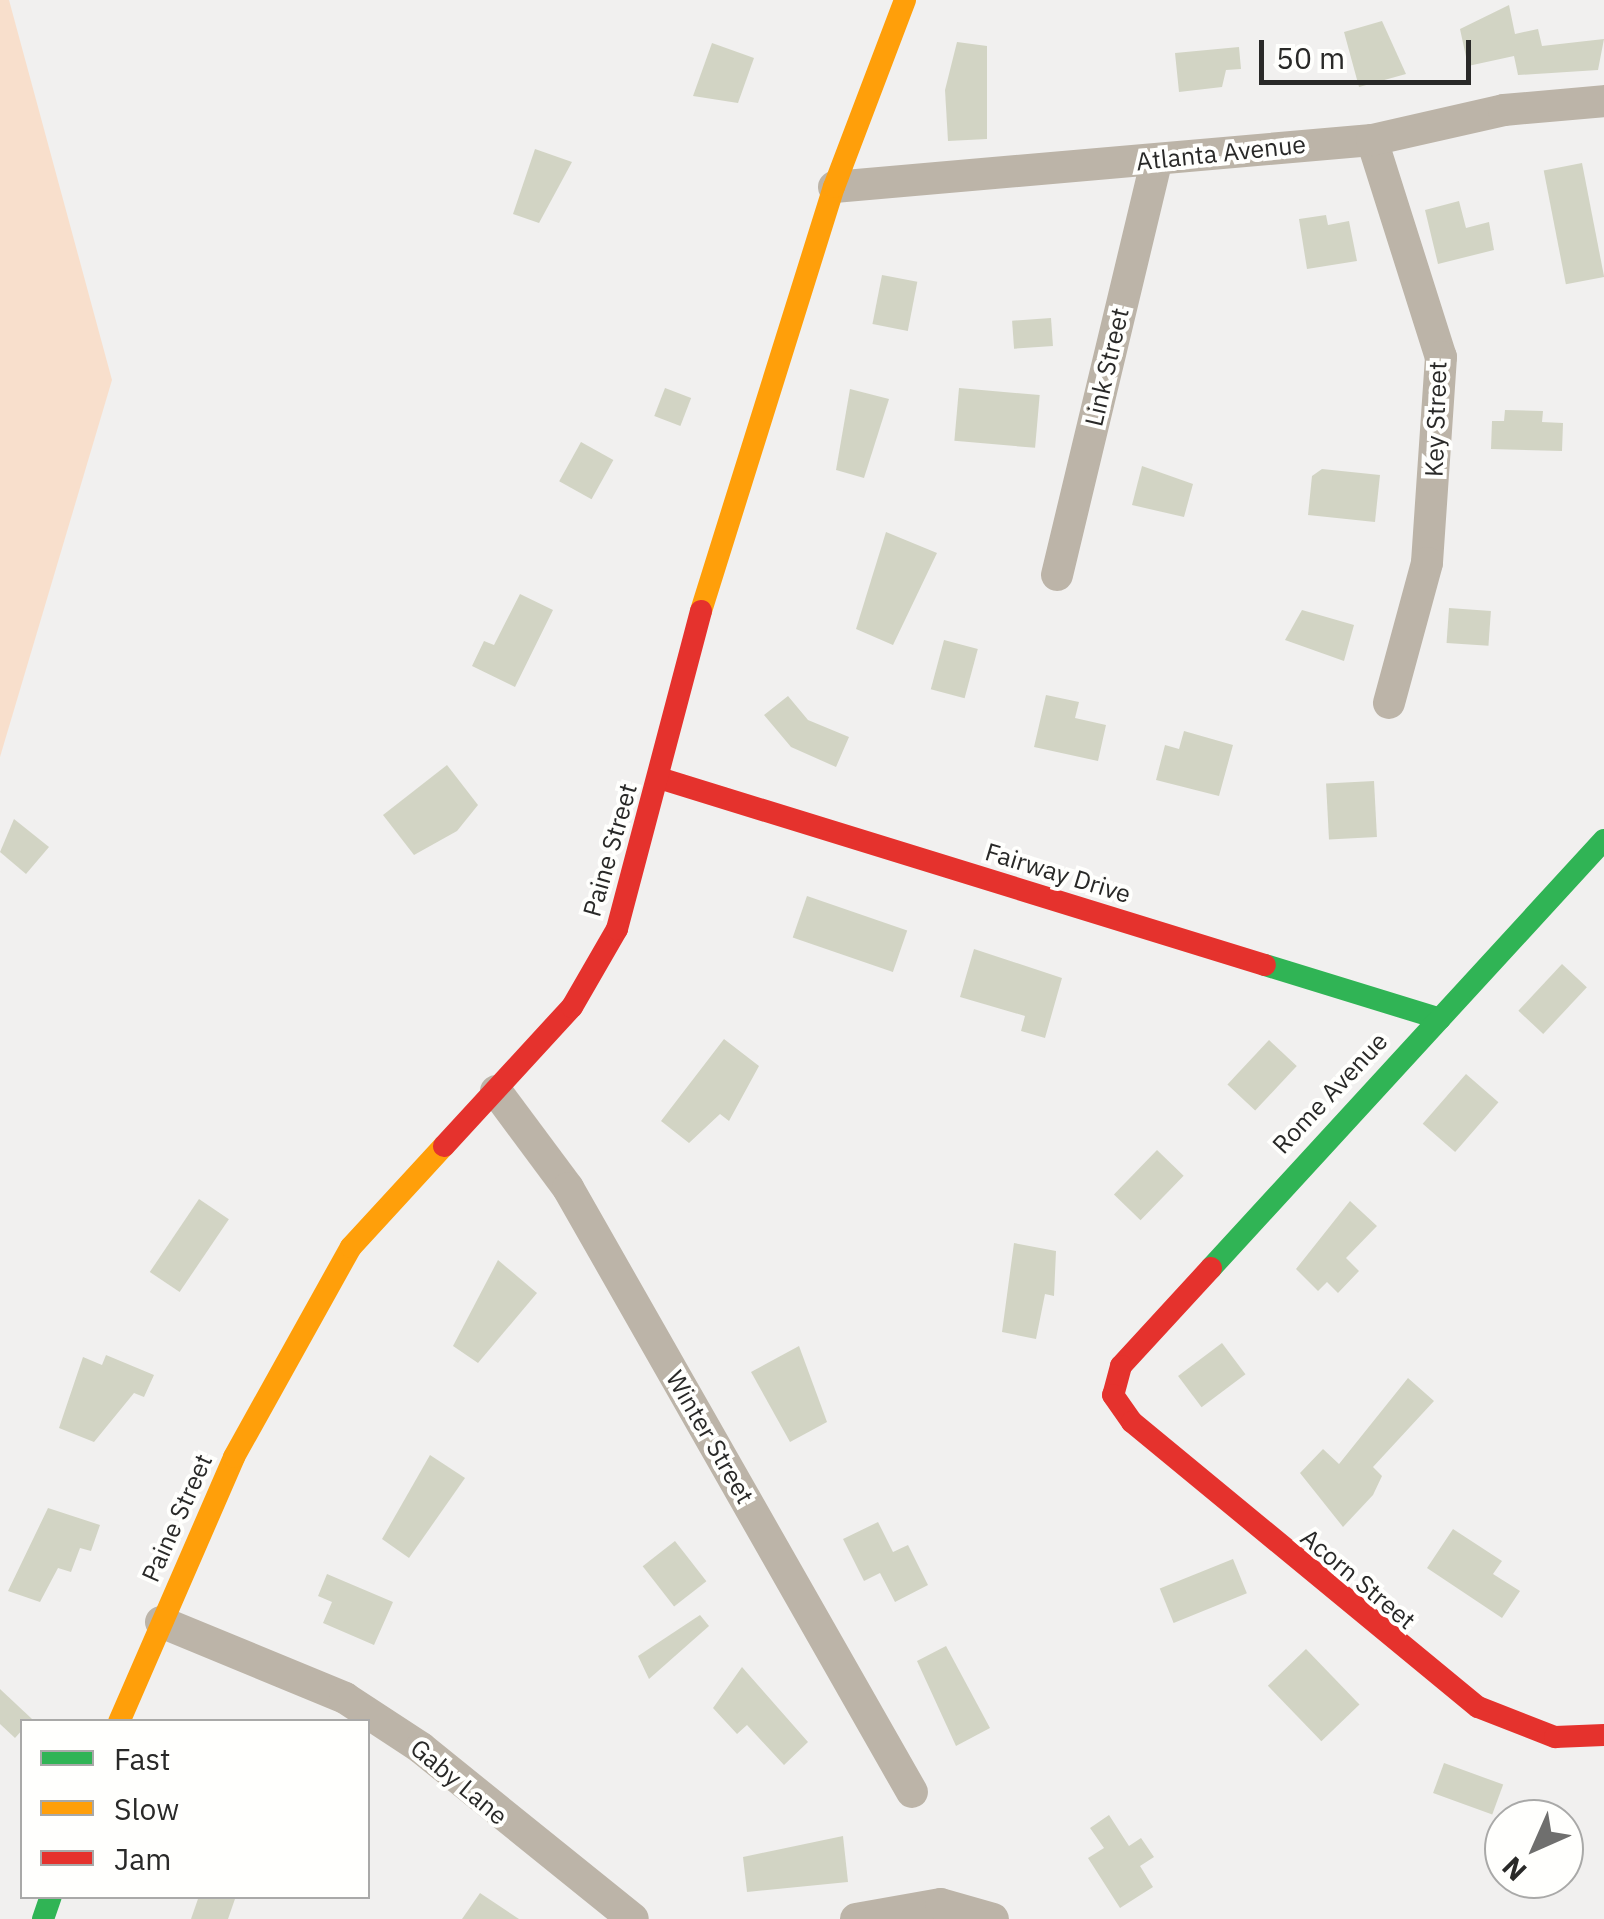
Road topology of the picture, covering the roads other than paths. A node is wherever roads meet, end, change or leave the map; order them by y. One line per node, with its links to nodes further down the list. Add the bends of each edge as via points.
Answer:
1 (905, 0): 5 (street, Paine Street)
2 (1604, 101): 3 (street, Atlanta Avenue, via 1504,110)
3 (1372, 140): 4 (street, Atlanta Avenue); 7 (street, Key Street, via 1441,358 1427,564)
4 (1157, 160): 5 (street, Atlanta Avenue); 6 (street, Link Street)
5 (834, 187): 8 (street, Paine Street, via 704,601)
6 (1057, 574)
7 (1389, 703)
8 (660, 778): 10 (street, Fairway Drive); 11 (street, Paine Street, via 617,929 572,1007)
9 (1604, 840): 10 (street, Rome Avenue)
10 (1440, 1019): 12 (street, Rome Avenue, via 1121,1366)
11 (496, 1091): 13 (street, Paine Street, via 351,1247 234,1456); 16 (street, Winter Street, via 568,1188)
12 (1113, 1395): 15 (street, Acorn Street, via 1132,1422 1430,1674 1478,1707 1555,1737)
13 (161, 1622): 14 (street, Paine Street); 17 (street, Gaby Lane, via 345,1698 421,1748)
14 (120, 1719)
15 (1604, 1735)
16 (912, 1792)
17 (632, 1919)
18 (856, 1919): 19 (street, via 941,1904)
19 (994, 1919)

